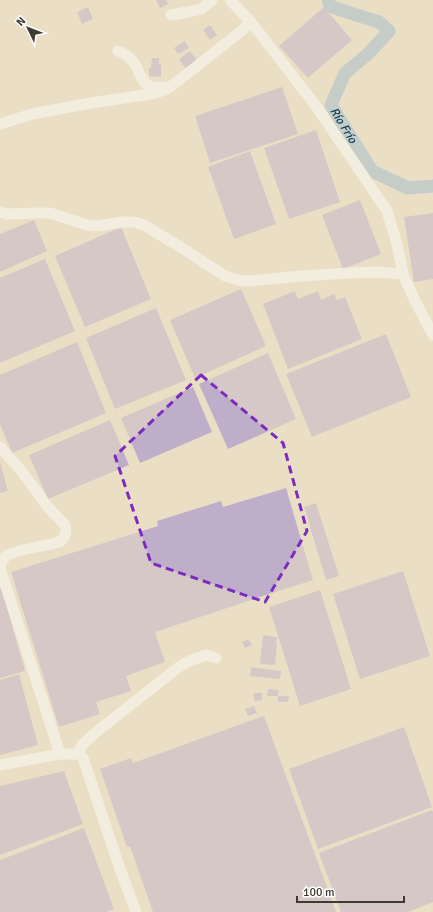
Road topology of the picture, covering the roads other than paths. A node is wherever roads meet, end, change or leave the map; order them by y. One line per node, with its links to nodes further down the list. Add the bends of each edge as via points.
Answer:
1 (212, 0): 3 (street, via 193,12)
2 (230, 0): 4 (street)
3 (171, 15)
4 (251, 22): 6 (street); 9 (street, via 316,106 387,211)
5 (118, 51): 6 (street, via 132,60 145,84 156,88)
6 (170, 87): 7 (street, via 151,94 91,102 32,114)
7 (0, 124)
8 (0, 212): 9 (street, via 50,213 87,226 134,222 144,225 225,276 238,280 376,272)
9 (403, 274): 10 (street)
10 (433, 335)
11 (0, 447): 13 (street, via 65,525 65,536 61,541 12,553 0,563)
12 (216, 658): 14 (street, via 206,655 180,666 82,745)
13 (60, 754): 14 (street); 15 (street)
14 (78, 754): 16 (street, via 83,758)
15 (0, 765)
16 (136, 912)

